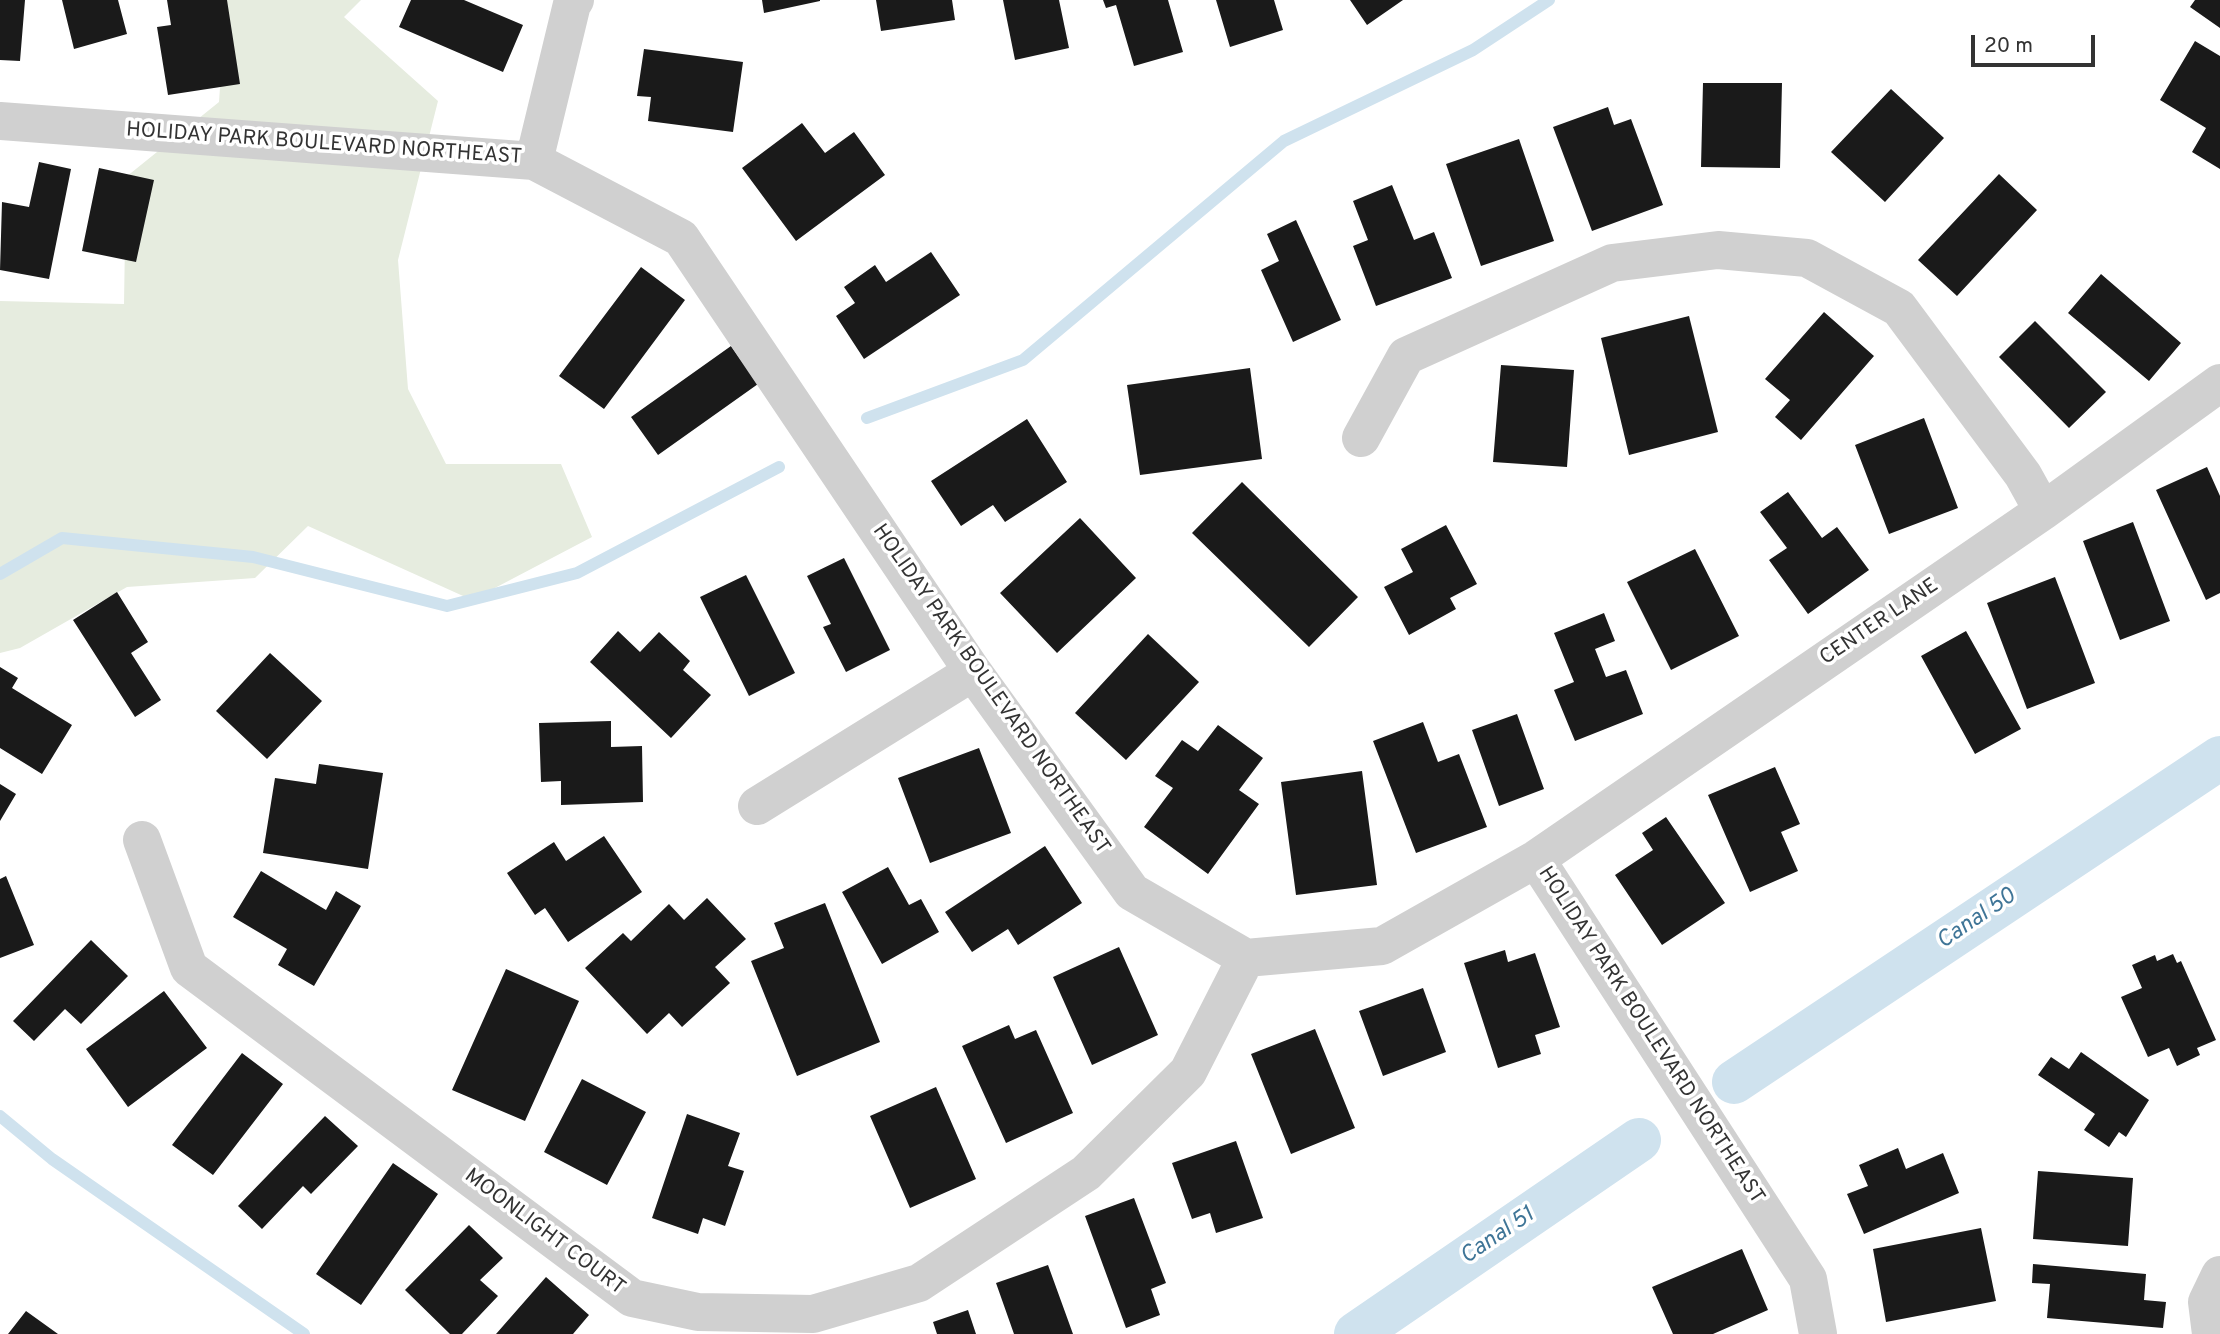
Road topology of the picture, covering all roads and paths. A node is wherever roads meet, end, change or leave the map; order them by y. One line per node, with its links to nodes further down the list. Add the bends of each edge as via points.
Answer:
1 (575, 0): 3 (street)
2 (0, 121): 3 (street, HOLIDAY PARK BOULEVARD NORTHEAST)
3 (534, 161): 7 (street, HOLIDAY PARK BOULEVARD NORTHEAST, via 681,238)
4 (2220, 383): 6 (street, CENTER LANE)
5 (1362, 438): 6 (street, via 1406,356 1612,263 1718,250 1807,258 1899,308 2023,474)
6 (2043, 511): 10 (street, CENTER LANE)
7 (974, 672): 8 (street); 11 (street, HOLIDAY PARK BOULEVARD NORTHEAST, via 1132,892)
8 (757, 806)
9 (142, 840): 11 (street, MOONLIGHT COURT, via 189,968 632,1298 698,1312 813,1314 919,1283 1086,1173 1188,1072)
10 (1536, 859): 11 (street, HOLIDAY PARK BOULEVARD NORTHEAST, via 1382,946); 13 (street, HOLIDAY PARK BOULEVARD NORTHEAST, via 1808,1279)
11 (1245, 958)
12 (2220, 1275): 14 (street, via 2207,1302)
13 (1818, 1334)
14 (2211, 1334)

